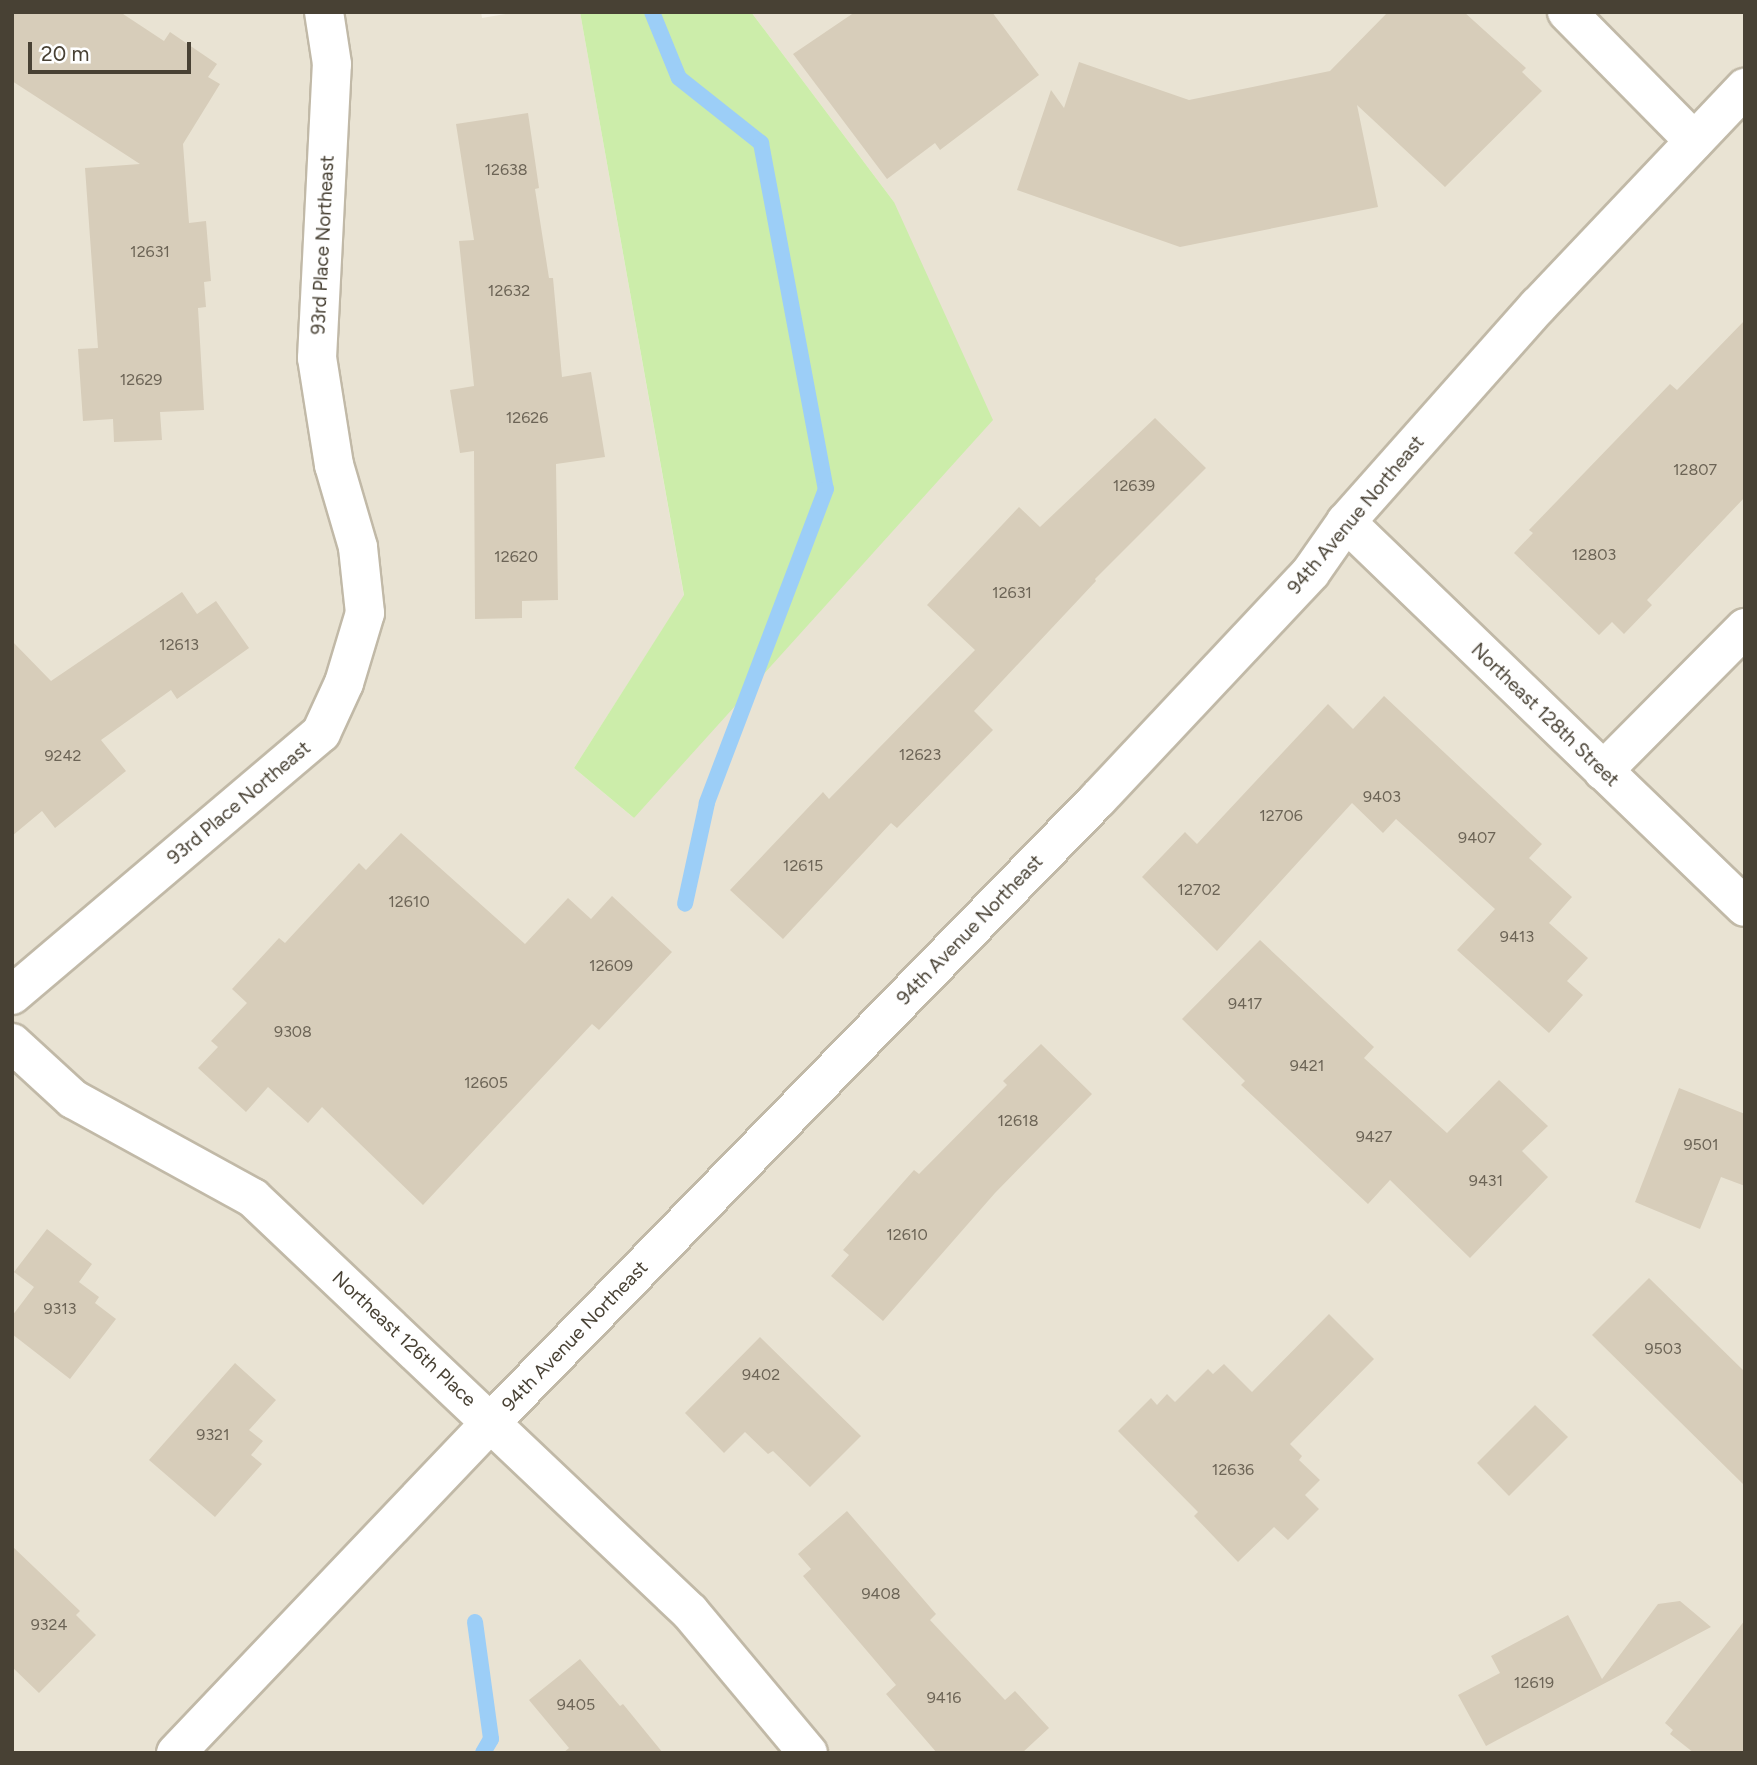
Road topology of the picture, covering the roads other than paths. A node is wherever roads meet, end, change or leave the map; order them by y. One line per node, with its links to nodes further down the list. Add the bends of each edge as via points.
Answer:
1 (324, 12): 9 (street, 93rd Place Northeast, via 332,64 317,358 334,465 359,547 365,613 344,683 321,733)
2 (1567, 12): 4 (street)
3 (1745, 88): 4 (street, 94th Avenue Northeast)
4 (1694, 141): 5 (street, 94th Avenue Northeast, via 1538,306)
5 (1346, 522): 7 (street, Northeast 128th Street); 11 (street, 94th Avenue Northeast, via 1311,572 1098,799)
6 (1745, 628): 7 (street)
7 (1603, 771): 8 (street, Northeast 128th Street)
8 (1745, 907)
9 (12, 995)
10 (12, 1043): 11 (street, Northeast 126th Place, via 73,1099 253,1198)
11 (492, 1421): 12 (street, 94th Avenue Northeast); 13 (street, Northeast 126th Place, via 690,1612)
12 (176, 1753)
13 (808, 1753)

